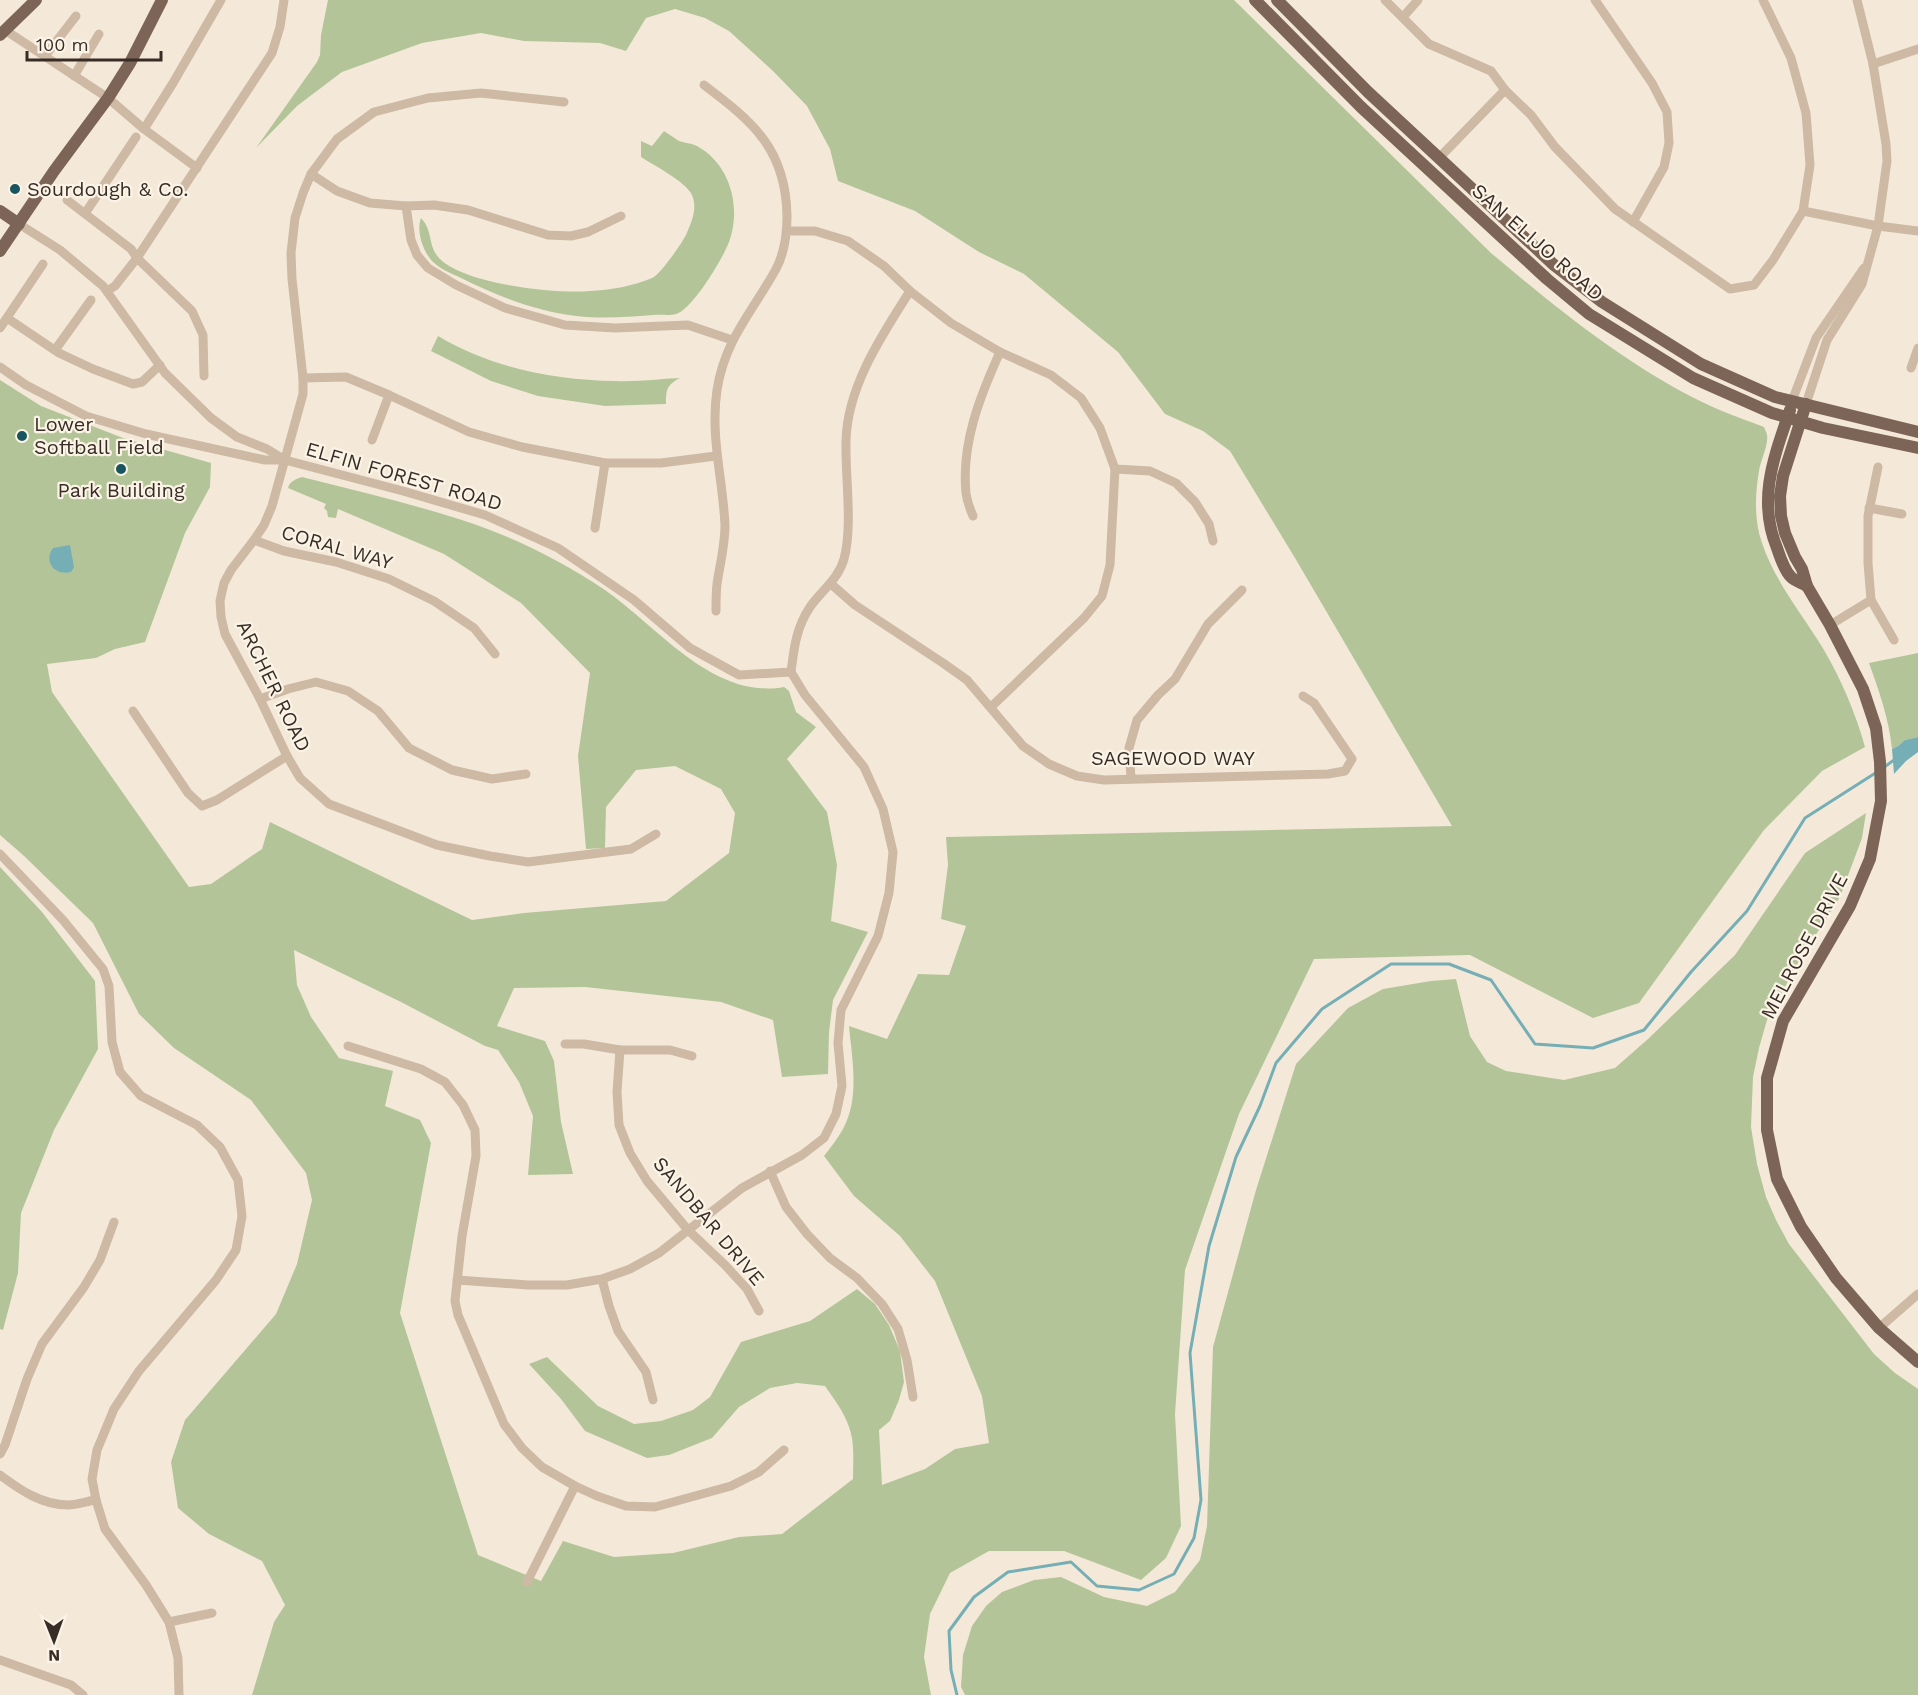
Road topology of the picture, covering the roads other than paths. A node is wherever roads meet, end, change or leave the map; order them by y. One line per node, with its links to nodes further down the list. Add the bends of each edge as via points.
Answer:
1 (36, 0): 14 (main road)
2 (162, 0): 22 (main road)
3 (221, 0): 24 (street)
4 (284, 0): 27 (street, via 272,53)
5 (1255, 0): 61 (main road, SAN ELIJO ROAD, via 1369,114 1589,314 1694,378)
6 (1277, 0): 26 (main road, SAN ELIJO ROAD)
7 (1385, 0): 13 (street)
8 (1418, 0): 13 (street)
9 (1595, 0): 35 (street, via 1652,82 1666,112 1669,143 1664,167)
10 (1763, 0): 32 (street, via 1791,58 1806,113 1810,165)
11 (1857, 0): 18 (street)
12 (76, 16): 17 (street)
13 (1403, 17): 21 (street, via 1429,44 1491,71)
14 (2, 32): 17 (street)
15 (99, 34): 19 (street)
16 (1918, 49): 18 (street)
17 (45, 56): 19 (street)
18 (1873, 64): 37 (street, via 1887,144)
19 (74, 76): 22 (street)
20 (704, 85): 38 (street, via 740,112 768,145 779,167 787,200)
21 (1505, 90): 26 (street); 35 (street, via 1615,209)
22 (108, 98): 24 (street); 36 (main road)
23 (564, 102): 28 (street, ARCHER ROAD, via 481,93 428,98 374,112 336,139)
24 (144, 129): 27 (street)
25 (136, 137): 33 (street)
26 (1439, 158): 59 (main road, SAN ELIJO ROAD, via 1554,265 1602,302 1701,364)
27 (197, 168): 41 (street)
28 (311, 174): 30 (street, via 370,203); 57 (street, ARCHER ROAD, via 295,218 291,253)
29 (67, 200): 33 (street)
30 (406, 206): 34 (street, via 468,210 548,236 588,232); 49 (street, via 414,248 428,268 505,308 565,325 688,325)
31 (0, 211): 36 (main road)
32 (1803, 211): 35 (street, via 1754,285 1730,289); 37 (street)
33 (86, 212): 41 (street)
34 (621, 216)
35 (1633, 222)
36 (19, 224): 40 (main road); 44 (street, via 60,250)
37 (1878, 226): 39 (street); 43 (street)
38 (787, 231): 45 (street, via 815,231 848,241 884,266); 49 (street, via 777,267)
39 (1918, 231)
40 (0, 251)
41 (137, 258): 44 (street); 56 (street, via 192,311 203,335)
42 (43, 264): 47 (street)
43 (1867, 264): 59 (street, MELROSE DRIVE, via 1816,338); 60 (street, via 1862,284 1827,340)
44 (108, 291): 53 (street)
45 (910, 291): 52 (street, via 951,323); 77 (street, via 872,352 854,397 846,438 844,560)
46 (91, 300): 51 (street)
47 (7, 318): 48 (street); 51 (street)
48 (0, 328)
49 (732, 340): 66 (street, via 717,390)
50 (1918, 348): 55 (street)
51 (55, 350): 53 (street, via 133,384 142,382)
52 (1000, 352): 70 (street, via 1051,375 1081,398 1100,428); 73 (street, via 981,393 970,434 966,495)
53 (160, 365): 67 (street, via 211,418 237,437)
54 (0, 367): 67 (street, via 86,416 146,434 265,460)
55 (1911, 368)
56 (204, 376)
57 (303, 378): 58 (street, via 346,377); 67 (street, ARCHER ROAD, via 301,403)
58 (389, 395): 64 (street); 68 (street, via 469,432)
59 (1792, 401): 60 (main road, SAN ELIJO ROAD); 61 (main road, MELROSE DRIVE)
60 (1806, 404): 62 (main road, MELROSE DRIVE); 63 (main road, SAN ELIJO ROAD)
61 (1787, 417): 62 (main road, SAN ELIJO ROAD); 78 (main road, MELROSE DRIVE, via 1770,473 1768,518 1772,537 1791,577)
62 (1800, 420): 65 (main road, SAN ELIJO ROAD); 78 (main road, MELROSE DRIVE, via 1780,496 1785,533)
63 (1918, 432)
64 (372, 440)
65 (1918, 448)
66 (716, 456): 68 (street, via 661,463); 81 (street, via 725,529)
67 (285, 460): 75 (street, ARCHER ROAD, via 272,506); 85 (street, ELFIN FOREST ROAD, via 485,515 558,548 634,600 690,648 739,675)
68 (605, 463): 74 (street)
69 (1878, 467): 71 (street)
70 (1115, 470): 76 (street, via 1150,471 1176,483 1209,524); 88 (street, via 1110,565 1102,596)
71 (1869, 508): 72 (street); 80 (street)
72 (1902, 514)
73 (973, 516)
74 (596, 528)
75 (254, 540): 84 (street, CORAL WAY, via 389,579 434,601 474,628); 87 (street, ARCHER ROAD, via 231,570 220,601 225,634)
76 (1213, 542)
77 (831, 584): 85 (street, via 810,607 795,640); 88 (street, SAGEWOOD WAY, via 855,605 967,680)
78 (1807, 586): 82 (main road, MELROSE DRIVE)
79 (1242, 590): 92 (street, via 1208,624 1175,679 1137,720 1129,748)
80 (1871, 600): 82 (street); 83 (street)
81 (716, 611)
82 (1830, 625): 106 (main road, MELROSE DRIVE, via 1863,689 1876,728 1881,801 1870,860 1850,906 1783,1021 1767,1078 1767,1130 1777,1179 1801,1227 1836,1278)
83 (1894, 640)
84 (495, 654)
85 (791, 672): 99 (street, via 864,767 883,809 893,852 889,893 878,936 841,1010 838,1043 842,1086 836,1114 824,1138 802,1155)
86 (1303, 696): 92 (street, SAGEWOOD WAY, via 1314,703 1352,759 1345,771)
87 (260, 699): 90 (street, ARCHER ROAD); 91 (street, via 316,682 348,692 378,711 409,748 452,770 492,779)
88 (991, 707): 92 (street, SAGEWOOD WAY, via 1023,746 1049,764 1077,776)
89 (133, 711): 90 (street, via 188,793 202,806)
90 (287, 756): 93 (street, ARCHER ROAD, via 300,778 329,804 437,845 528,861 631,849)
91 (526, 774)
92 (1131, 778)
93 (656, 834)
94 (0, 854): 114 (street, via 103,969 109,986 112,1042 120,1072 141,1096 197,1125 220,1147 238,1180 242,1216 236,1250 216,1280 139,1371 114,1409 97,1450 92,1479)
95 (565, 1044): 97 (street)
96 (348, 1046): 103 (street, via 421,1069 445,1082 463,1105 475,1130 476,1156)
97 (620, 1050): 98 (street, via 670,1050); 101 (street, SANDBAR DRIVE, via 619,1125 647,1181)
98 (692, 1056)
99 (770, 1171): 101 (street); 108 (street, via 786,1207 807,1234 882,1304 898,1329)
100 (114, 1222): 111 (street, via 100,1260 42,1344)
101 (688, 1230): 102 (street, via 659,1253); 105 (street, SANDBAR DRIVE, via 747,1289)
102 (602, 1279): 103 (street, via 567,1285); 109 (street, via 618,1331 646,1372)
103 (457, 1280): 113 (street, via 455,1301 459,1316 504,1424 542,1467)
104 (1918, 1294): 106 (street)
105 (759, 1311)
106 (1878, 1328): 107 (main road, MELROSE DRIVE)
107 (1918, 1362)
108 (913, 1397)
109 (653, 1400)
110 (784, 1450): 113 (street, via 759,1472 731,1486 655,1507 626,1506)
111 (0, 1454)
112 (0, 1475): 114 (street, via 42,1501 69,1505)
113 (575, 1486): 115 (street)
114 (96, 1500): 117 (street, via 105,1529)
115 (527, 1582)
116 (212, 1613): 117 (street)
117 (169, 1622): 120 (street, via 178,1658)
118 (0, 1660): 119 (street, via 71,1684)
119 (83, 1695)
120 (179, 1695)

